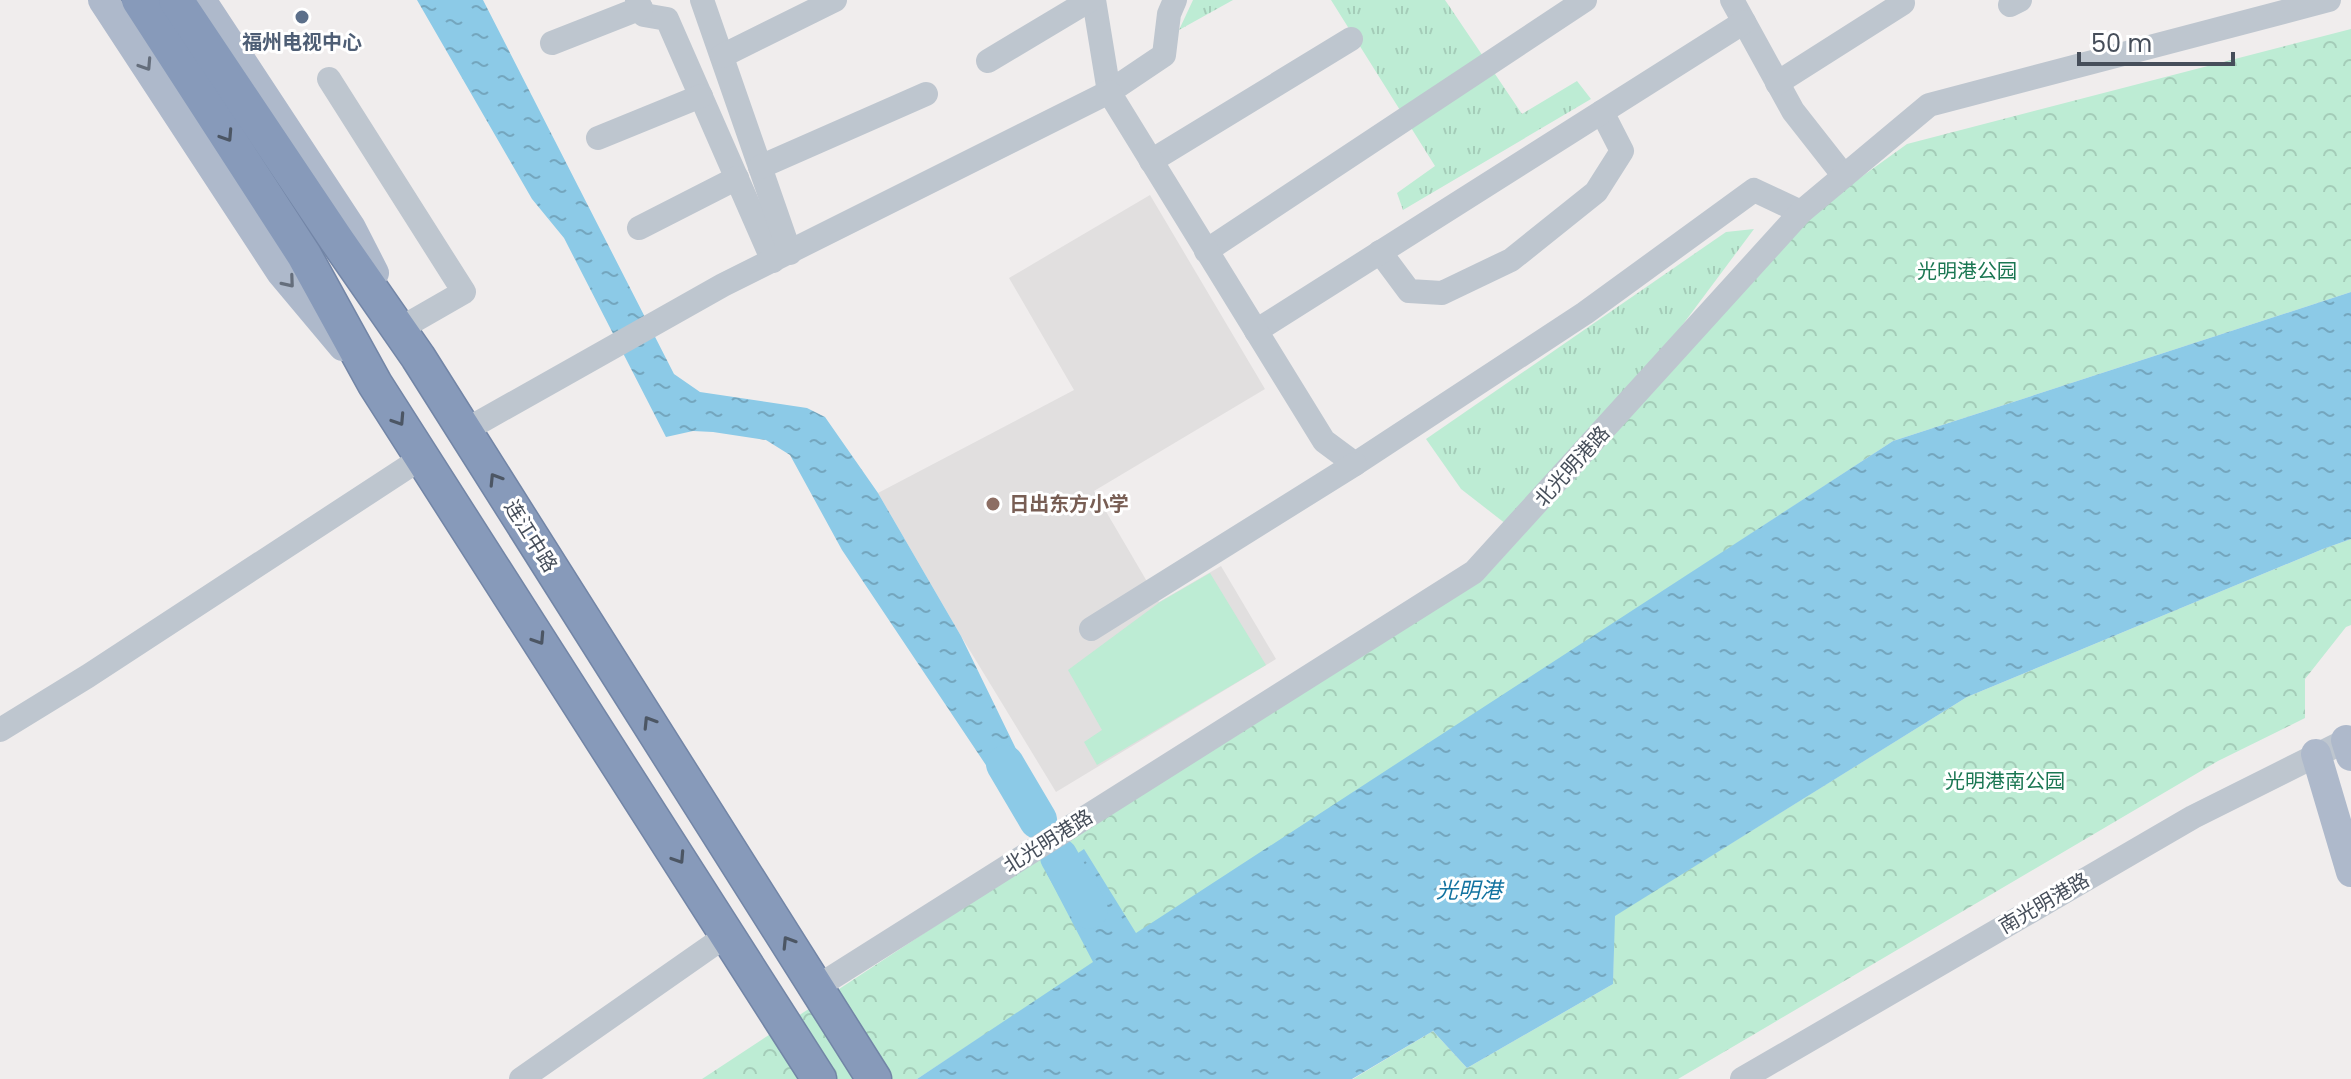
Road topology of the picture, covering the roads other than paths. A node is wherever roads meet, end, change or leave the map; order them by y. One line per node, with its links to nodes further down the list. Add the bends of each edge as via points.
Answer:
1 (103, 0): 37 (main road, one-way to 37, via 281,272)
2 (139, 0): 37 (highway, one-way to 37, via 304,255)
3 (176, 0): 36 (highway, 连江中路)
4 (201, 0): 36 (main road, via 351,228)
5 (702, 0): 17 (street)
6 (835, 0): 17 (street)
7 (1092, 0): 18 (street); 21 (street)
8 (1175, 0): 21 (street, via 1164,55)
9 (1585, 0): 32 (street)
10 (1732, 0): 14 (street)
11 (2329, 0): 28 (street, 北光明港路, via 1929,105)
12 (1903, 3): 20 (street)
13 (639, 4): 16 (street); 23 (street, via 644,15 667,19)
14 (1744, 22): 20 (street); 24 (street)
15 (1351, 39): 26 (street)
16 (552, 43)
17 (722, 56): 27 (street)
18 (988, 61)
19 (329, 79): 36 (street, via 464,292)
20 (1777, 83): 28 (street)
21 (1109, 92): 26 (street); 34 (street)
22 (926, 94): 27 (street)
23 (701, 96): 25 (street); 29 (street)
24 (1602, 112): 33 (street); 33 (street, via 1622,151 1616,161 1596,192 1511,260 1442,293 1420,292 1409,291)
25 (598, 138)
26 (1151, 161): 32 (street)
27 (760, 167): 34 (street)
28 (1844, 176): 30 (street, 北光明港路)
29 (737, 178): 31 (street); 34 (street)
30 (1801, 212): 40 (street, via 1754,190 1585,313); 47 (street, 北光明港路, via 1474,572)
31 (639, 228)
32 (1206, 251): 35 (street)
33 (1380, 252): 35 (street)
34 (781, 257): 38 (street)
35 (1256, 331): 40 (street, via 1324,441)
36 (410, 342): 38 (highway, 连江中路)
37 (375, 384): 39 (highway, one-way to 39)
38 (464, 431): 47 (highway, 连江中路, one-way to 38)
39 (423, 457): 42 (street); 46 (highway, one-way to 46)
40 (1355, 464): 41 (street)
41 (1091, 629)
42 (0, 730)
43 (2349, 744): 44 (street, 南光明港路)
44 (2316, 754): 45 (main road); 51 (street, 南光明港路, via 2182,823)
45 (2351, 872)
46 (727, 935): 48 (street); 49 (highway)
47 (817, 987): 50 (highway, 连江中路)
48 (521, 1079)
49 (819, 1079)
50 (874, 1079)
51 (1742, 1079)

